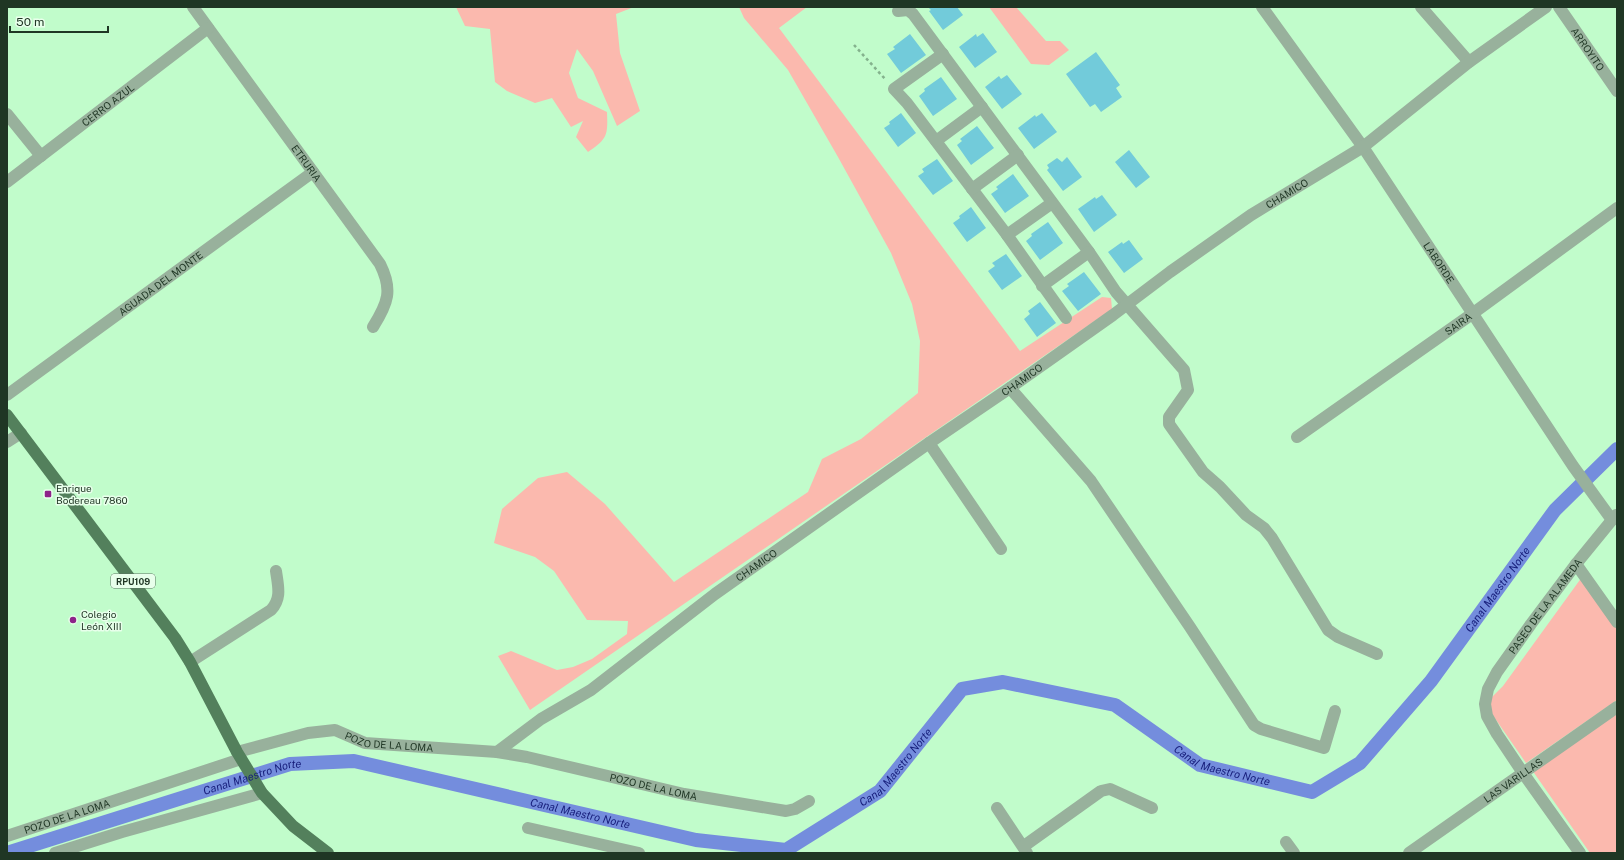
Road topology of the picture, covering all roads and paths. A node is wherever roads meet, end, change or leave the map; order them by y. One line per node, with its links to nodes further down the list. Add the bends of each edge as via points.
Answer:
1 (193, 7): 7 (street, ETRURIA)
2 (1262, 7): 16 (street, LABORDE)
3 (1421, 7): 10 (street)
4 (1546, 7): 10 (street, CHAMICO)
5 (1559, 7): 12 (street, ARROYITO)
6 (898, 11): 9 (street, via 908,10 913,14)
7 (208, 28): 17 (street, CERRO AZUL); 19 (street, ETRURIA)
8 (854, 45): 11 (path)
9 (943, 54): 11 (street); 13 (street)
10 (1469, 62): 16 (street, CHAMICO)
11 (894, 89): 15 (street)
12 (1617, 91)
13 (982, 107): 15 (street); 18 (street)
14 (7, 114): 17 (street)
15 (936, 141): 21 (street)
16 (1363, 147): 27 (street, CHAMICO, via 1251,216); 28 (street, LABORDE)
17 (41, 156): 20 (street, CERRO AZUL)
18 (1018, 156): 21 (street); 22 (street)
19 (314, 172): 30 (street, ETRURIA, via 386,276 388,291 384,310); 32 (street, AGUADA DEL MONTE)
20 (7, 182)
21 (972, 189): 24 (street)
22 (1052, 203): 24 (street); 25 (street)
23 (1617, 208): 28 (street, SAIRA)
24 (1007, 235): 26 (street)
25 (1089, 252): 26 (street); 27 (street)
26 (1042, 286): 29 (street)
27 (1126, 305): 31 (street, CHAMICO); 43 (street, via 1184,370 1188,390 1169,417 1169,424 1180,442 1203,472 1272,538 1328,630)
28 (1472, 314): 35 (street, SAIRA); 38 (street, LABORDE, via 1573,466)
29 (1066, 318)
30 (373, 327)
31 (1010, 388): 37 (street, CHAMICO); 46 (street, via 1091,481 1254,725 1324,748)
32 (7, 395)
33 (7, 415): 34 (main road, RPU109)
34 (21, 433): 36 (street); 44 (main road, RPU109, via 164,621)
35 (1297, 437)
36 (7, 442)
37 (929, 443): 39 (street); 47 (street, CHAMICO, via 715,594 591,690 541,719)
38 (1614, 518): 40 (street, PASEO DE LA ALAMEDA)
39 (1001, 549)
40 (1576, 564): 42 (street); 49 (street, PASEO DE LA ALAMEDA, via 1544,605 1488,689 1485,704 1487,716)
41 (276, 571): 44 (street, via 279,595 277,604)
42 (1617, 622)
43 (1377, 654)
44 (190, 662): 48 (main road, RPU109)
45 (1617, 706): 49 (street, LAS VARILLAS)
46 (1336, 711)
47 (497, 752): 48 (street, POZO DE LA LOMA, via 365,743 335,730 308,733); 51 (street, POZO DE LA LOMA, via 684,794 786,811)
48 (239, 756): 50 (main road, RPU109); 55 (street, POZO DE LA LOMA)
49 (1522, 773): 63 (street, LAS VARILLAS); 64 (street)
50 (262, 793): 57 (street); 60 (main road, RPU109, via 293,826)
51 (809, 801)
52 (997, 808): 58 (street)
53 (1152, 808): 58 (street, via 1110,789 1101,791)
54 (528, 828): 61 (street)
55 (7, 836)
56 (1286, 842): 62 (street)
57 (88, 848): 59 (street)
58 (1026, 850)
59 (55, 853)
60 (328, 853)
61 (639, 853)
62 (1294, 853)
63 (1409, 853)
64 (1580, 853)

